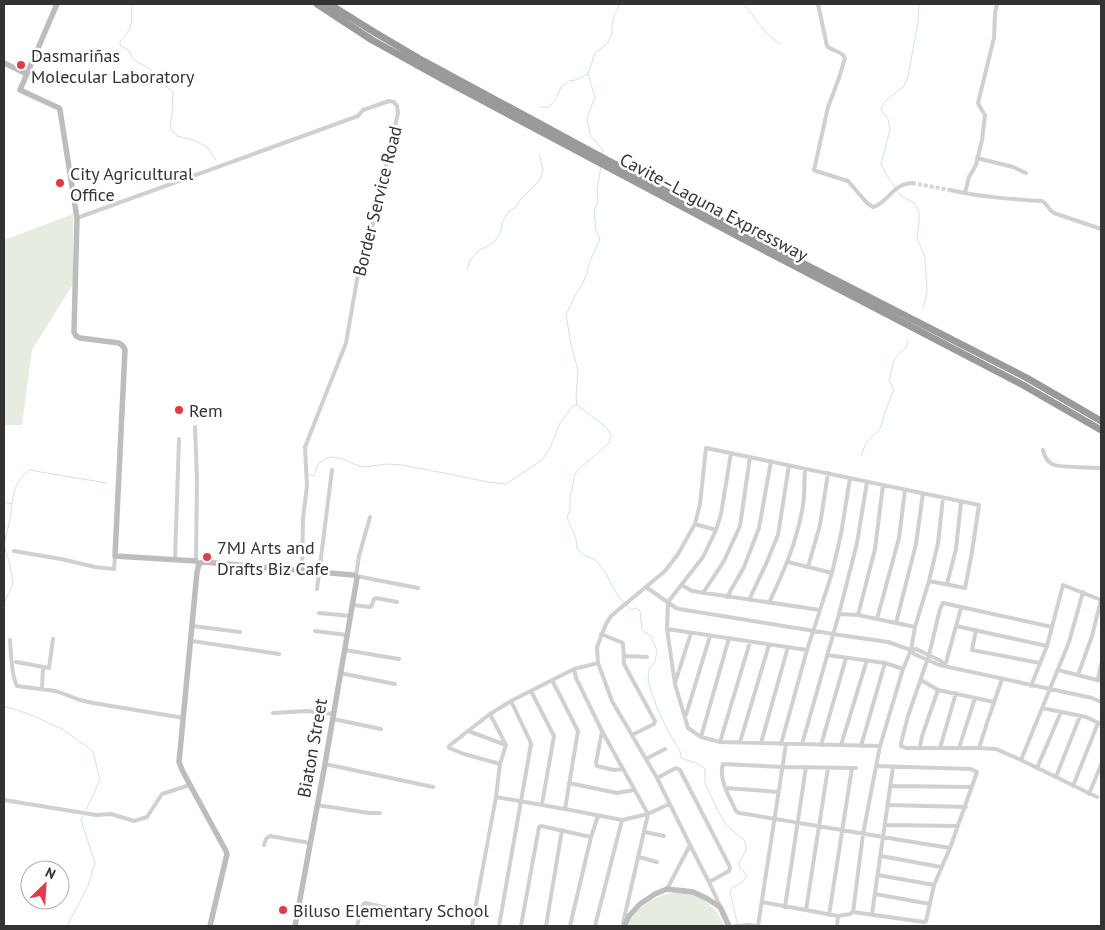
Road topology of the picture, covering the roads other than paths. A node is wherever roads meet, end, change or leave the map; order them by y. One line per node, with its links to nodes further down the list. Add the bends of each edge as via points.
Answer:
1 (57, 4): 7 (street)
2 (316, 4): 8 (highway, Cavite–Laguna Expressway, via 414,64)
3 (329, 4): 8 (highway, Cavite–Laguna Expressway)
4 (818, 4): 11 (street, via 827,46 845,58 828,106 814,170 848,181 873,206 880,204 900,186)
5 (997, 4): 9 (street, via 994,38 978,103 985,115)
6 (4, 63): 7 (street)
7 (27, 74): 14 (street, via 20,90 59,108)
8 (593, 157): 16 (highway, Cavite–Laguna Expressway)
9 (977, 158): 10 (street, via 1013,166); 13 (street)
10 (1026, 173)
11 (912, 183)
12 (950, 190): 13 (street)
13 (965, 193): 15 (street, via 1043,202 1054,213)
14 (77, 218): 41 (street, via 74,332 80,338 119,343 125,350); 46 (street, Border Service Road, via 358,116 363,110 389,101 397,106 372,228 358,274 346,343 305,447 307,486)
15 (1101, 229)
16 (774, 252): 17 (highway, Cavite–Laguna Expressway, via 1027,378); 19 (highway, Cavite–Laguna Expressway)
17 (1101, 420)
18 (195, 427): 44 (street)
19 (1101, 430)
20 (179, 439): 42 (street)
21 (1043, 450): 27 (street, via 1056,466)
22 (731, 453): 23 (street); 38 (street, via 706,448); 39 (street)
23 (750, 457): 24 (street); 57 (street, via 740,526 724,561)
24 (771, 461): 25 (street); 58 (street, via 759,528 744,567)
25 (789, 465): 26 (street); 59 (street, via 778,535)
26 (805, 468): 29 (street); 43 (street, via 803,510)
27 (1101, 468)
28 (332, 470): 47 (street)
29 (828, 473): 30 (street); 45 (street, via 820,525)
30 (850, 478): 31 (street); 48 (street)
31 (867, 482): 32 (street); 68 (street, via 857,543)
32 (883, 485): 33 (street); 69 (street, via 875,549)
33 (905, 490): 34 (street); 71 (street, via 899,538)
34 (923, 494): 35 (street); 72 (street, via 916,544)
35 (943, 498): 36 (street); 50 (street, via 938,543)
36 (961, 502): 51 (street, via 956,549); 51 (street, via 979,505 972,552 965,588)
37 (370, 517): 49 (street)
38 (695, 524): 39 (street); 53 (street, via 675,559)
39 (716, 530): 52 (street, via 703,557)
40 (14, 551): 41 (street, via 114,569)
41 (115, 556): 42 (street)
42 (175, 560): 44 (street)
43 (788, 562): 45 (street); 63 (street)
44 (198, 563): 46 (street); 73 (street)
45 (808, 567): 48 (street)
46 (302, 570): 47 (street)
47 (320, 571): 49 (street); 55 (street)
48 (832, 573): 66 (street)
49 (356, 576): 54 (street); 64 (street, Biaton Street, via 358,581)
50 (929, 580): 51 (street); 76 (street)
51 (947, 584)
52 (682, 585): 57 (street); 62 (street)
53 (646, 587): 62 (street); 83 (street, via 611,616)
54 (418, 588)
55 (317, 589)
56 (1083, 592): 60 (street); 75 (street, via 1063,584); 115 (street)
57 (703, 593): 58 (street)
58 (727, 597): 59 (street)
59 (749, 600): 63 (street)
60 (1101, 600): 117 (street)
61 (396, 602): 64 (street, via 376,598 370,607)
62 (668, 602): 77 (street); 80 (street, via 679,609)
63 (769, 603): 66 (street)
64 (353, 605): 70 (street, Biaton Street)
65 (961, 608): 74 (street); 75 (street); 102 (street, via 941,606)
66 (820, 610): 80 (street)
67 (319, 613): 70 (street)
68 (839, 614): 69 (street); 84 (street)
69 (858, 615): 71 (street)
70 (351, 616): 85 (street, Biaton Street)
71 (877, 619): 72 (street)
72 (896, 623): 76 (street)
73 (193, 626): 81 (street); 90 (street)
74 (956, 626): 78 (street); 111 (street)
75 (1052, 627): 93 (street)
76 (915, 628): 97 (street)
77 (667, 629): 82 (street); 123 (street)
78 (976, 630): 93 (street); 109 (street, via 972,650)
79 (315, 631): 85 (street)
80 (814, 631): 84 (street); 96 (street)
81 (240, 632)
82 (691, 633): 86 (street); 123 (street)
83 (601, 634): 100 (street, via 623,643); 107 (street, via 597,647)
84 (834, 634): 97 (street, via 888,642); 99 (street)
85 (348, 635): 95 (street, Biaton Street)
86 (710, 636): 87 (street); 139 (street)
87 (729, 638): 91 (street); 147 (street)
88 (53, 639): 112 (street, via 49,668)
89 (10, 640): 125 (street, via 15,683)
90 (192, 641): 98 (street); 141 (street)
91 (750, 642): 92 (street); 148 (street)
92 (769, 645): 94 (street); 149 (street)
93 (1047, 646): 109 (street)
94 (788, 648): 96 (street); 150 (street)
95 (345, 650): 104 (street); 116 (street, Biaton Street)
96 (807, 650): 151 (street)
97 (911, 650): 102 (street, via 914,654); 114 (street)
98 (279, 654)
99 (827, 655): 103 (street); 152 (street)
100 (624, 656): 101 (street); 146 (street, via 624,664 655,721)
101 (647, 657)
102 (928, 657): 111 (street); 120 (street)
103 (846, 658): 105 (street); 154 (street)
104 (399, 659)
105 (866, 660): 108 (street); 155 (street)
106 (16, 662): 112 (street)
107 (598, 663): 113 (street); 146 (street, via 612,701)
108 (885, 663): 114 (street); 156 (street)
109 (1040, 664): 124 (street)
110 (1101, 664): 121 (street)
111 (945, 666): 118 (street)
112 (43, 667): 125 (street)
113 (574, 669): 119 (street); 144 (street)
114 (903, 670): 157 (street)
115 (1058, 670): 117 (street); 126 (street)
116 (340, 673): 122 (street); 138 (street, Biaton Street)
117 (1078, 675): 121 (street)
118 (1002, 679): 124 (street); 132 (street)
119 (552, 680): 128 (street); 177 (street, via 578,731)
120 (921, 680): 127 (street); 158 (street, via 901,743 906,748)
121 (1099, 680)
122 (396, 684)
123 (675, 684): 139 (street)
124 (1031, 686): 126 (street)
125 (42, 689): 141 (street, via 93,703)
126 (1050, 689): 133 (street); 134 (street)
127 (938, 690): 129 (street); 158 (street)
128 (531, 691): 131 (street); 192 (street, via 554,736)
129 (956, 693): 130 (street); 159 (street)
130 (975, 698): 132 (street); 160 (street)
131 (511, 700): 137 (street); 190 (street, via 530,741)
132 (994, 702): 161 (street)
133 (1101, 702)
134 (1042, 708): 135 (street); 164 (street)
135 (1061, 712): 140 (street); 173 (street)
136 (273, 713): 138 (street, via 307,711)
137 (490, 714): 145 (street); 153 (street)
138 (333, 716): 143 (street); 165 (street, Biaton Street)
139 (685, 716): 147 (street, via 688,728)
140 (1080, 716): 142 (street); 175 (street)
141 (184, 718): 178 (street, via 180,762)
142 (1100, 724): 180 (street)
143 (381, 729)
144 (602, 730): 174 (street); 174 (street, via 597,766)
145 (468, 731): 153 (street); 166 (street, via 449,748)
146 (632, 735): 163 (street)
147 (701, 737): 148 (street)
148 (720, 742): 149 (street)
149 (740, 742): 150 (street)
150 (761, 743): 151 (street)
151 (784, 744): 152 (street); 169 (street)
152 (802, 744): 154 (street)
153 (506, 745): 166 (street)
154 (821, 745): 155 (street)
155 (841, 745): 156 (street)
156 (861, 746): 157 (street)
157 (880, 746): 168 (street)
158 (920, 747): 159 (street)
159 (940, 748): 160 (street)
160 (959, 748): 161 (street)
161 (980, 748): 164 (street, via 996,749)
162 (665, 749): 163 (street)
163 (646, 759): 176 (street)
164 (1021, 760): 173 (street)
165 (325, 764): 182 (street); 191 (street, Biaton Street)
166 (500, 764): 187 (street)
167 (1101, 765): 186 (street)
168 (876, 766): 171 (street); 209 (street)
169 (783, 767): 170 (street); 183 (street, via 723,764 721,773); 185 (street)
170 (806, 767): 172 (street); 202 (street)
171 (893, 767): 179 (street); 181 (street, via 971,769 977,772)
172 (828, 768): 204 (street); 207 (street, via 854,768)
173 (1037, 768): 175 (street)
174 (623, 769): 184 (street)
175 (1056, 777): 180 (street)
176 (657, 778): 193 (street); 222 (street, via 676,768 680,770 730,866 729,871)
177 (569, 783): 184 (street, via 617,793); 196 (street)
178 (190, 785): 189 (street, via 162,794 147,817 134,821 111,814 96,815); 236 (street, via 227,854)
179 (891, 786): 181 (street); 194 (street)
180 (1073, 786): 186 (street)
181 (972, 787): 195 (street)
182 (433, 788)
183 (726, 788): 185 (street); 200 (street, via 739,813)
184 (634, 790): 198 (street)
185 (779, 792): 200 (street)
186 (1089, 794): 188 (street)
187 (496, 797): 190 (street); 239 (street)
188 (1097, 798)
189 (4, 800)
190 (520, 800): 192 (street); 240 (street)
191 (317, 804): 197 (street); 213 (street, Biaton Street)
192 (542, 804): 196 (street)
193 (669, 804): 198 (street); 215 (street)
194 (888, 806): 195 (street); 203 (street)
195 (966, 806): 205 (street)
196 (564, 809): 199 (street)
197 (380, 813)
198 (648, 814): 201 (street); 208 (street)
199 (598, 816): 201 (street); 211 (street)
200 (775, 819): 202 (street); 226 (street)
201 (622, 820): 244 (street)
202 (798, 822): 204 (street); 229 (street)
203 (885, 825): 205 (street); 212 (street)
204 (819, 826): 207 (street); 230 (street)
205 (958, 826): 216 (street)
206 (562, 830): 211 (street); 241 (street, via 539,827); 242 (street)
207 (842, 830): 209 (street); 234 (street)
208 (645, 832): 210 (street); 218 (street)
209 (863, 834): 212 (street); 232 (street)
210 (664, 836)
211 (591, 837): 243 (street)
212 (883, 838): 216 (street); 217 (street)
213 (310, 843): 214 (street, via 270,836); 237 (street, Biaton Street)
214 (264, 845)
215 (690, 845): 222 (street); 224 (street)
216 (950, 848): 220 (street)
217 (881, 856): 220 (street); 221 (street)
218 (638, 857): 219 (street); 245 (street)
219 (657, 862)
220 (941, 868): 223 (street)
221 (878, 875): 223 (street); 225 (street)
222 (710, 882): 228 (street)
223 (934, 885): 227 (street)
224 (667, 889): 228 (street, via 693,892); 245 (street, via 640,904)
225 (875, 894): 227 (street); 233 (street)
226 (762, 902): 229 (street); 247 (street)
227 (930, 904): 233 (street, via 928,919 924,922)
228 (720, 907): 246 (street)
229 (785, 907): 230 (street)
230 (806, 910): 234 (street)
231 (402, 911): 238 (street, via 365,903)
232 (853, 912): 233 (street); 235 (street)
233 (872, 914)
234 (829, 915): 235 (street)
235 (838, 916): 248 (street)
236 (210, 926)
237 (295, 926)
238 (357, 926)
239 (472, 926)
240 (499, 926)
241 (521, 926)
242 (546, 926)
243 (570, 926)
244 (595, 926)
245 (623, 926)
246 (732, 926): 247 (street)
247 (757, 926)
248 (837, 926)

